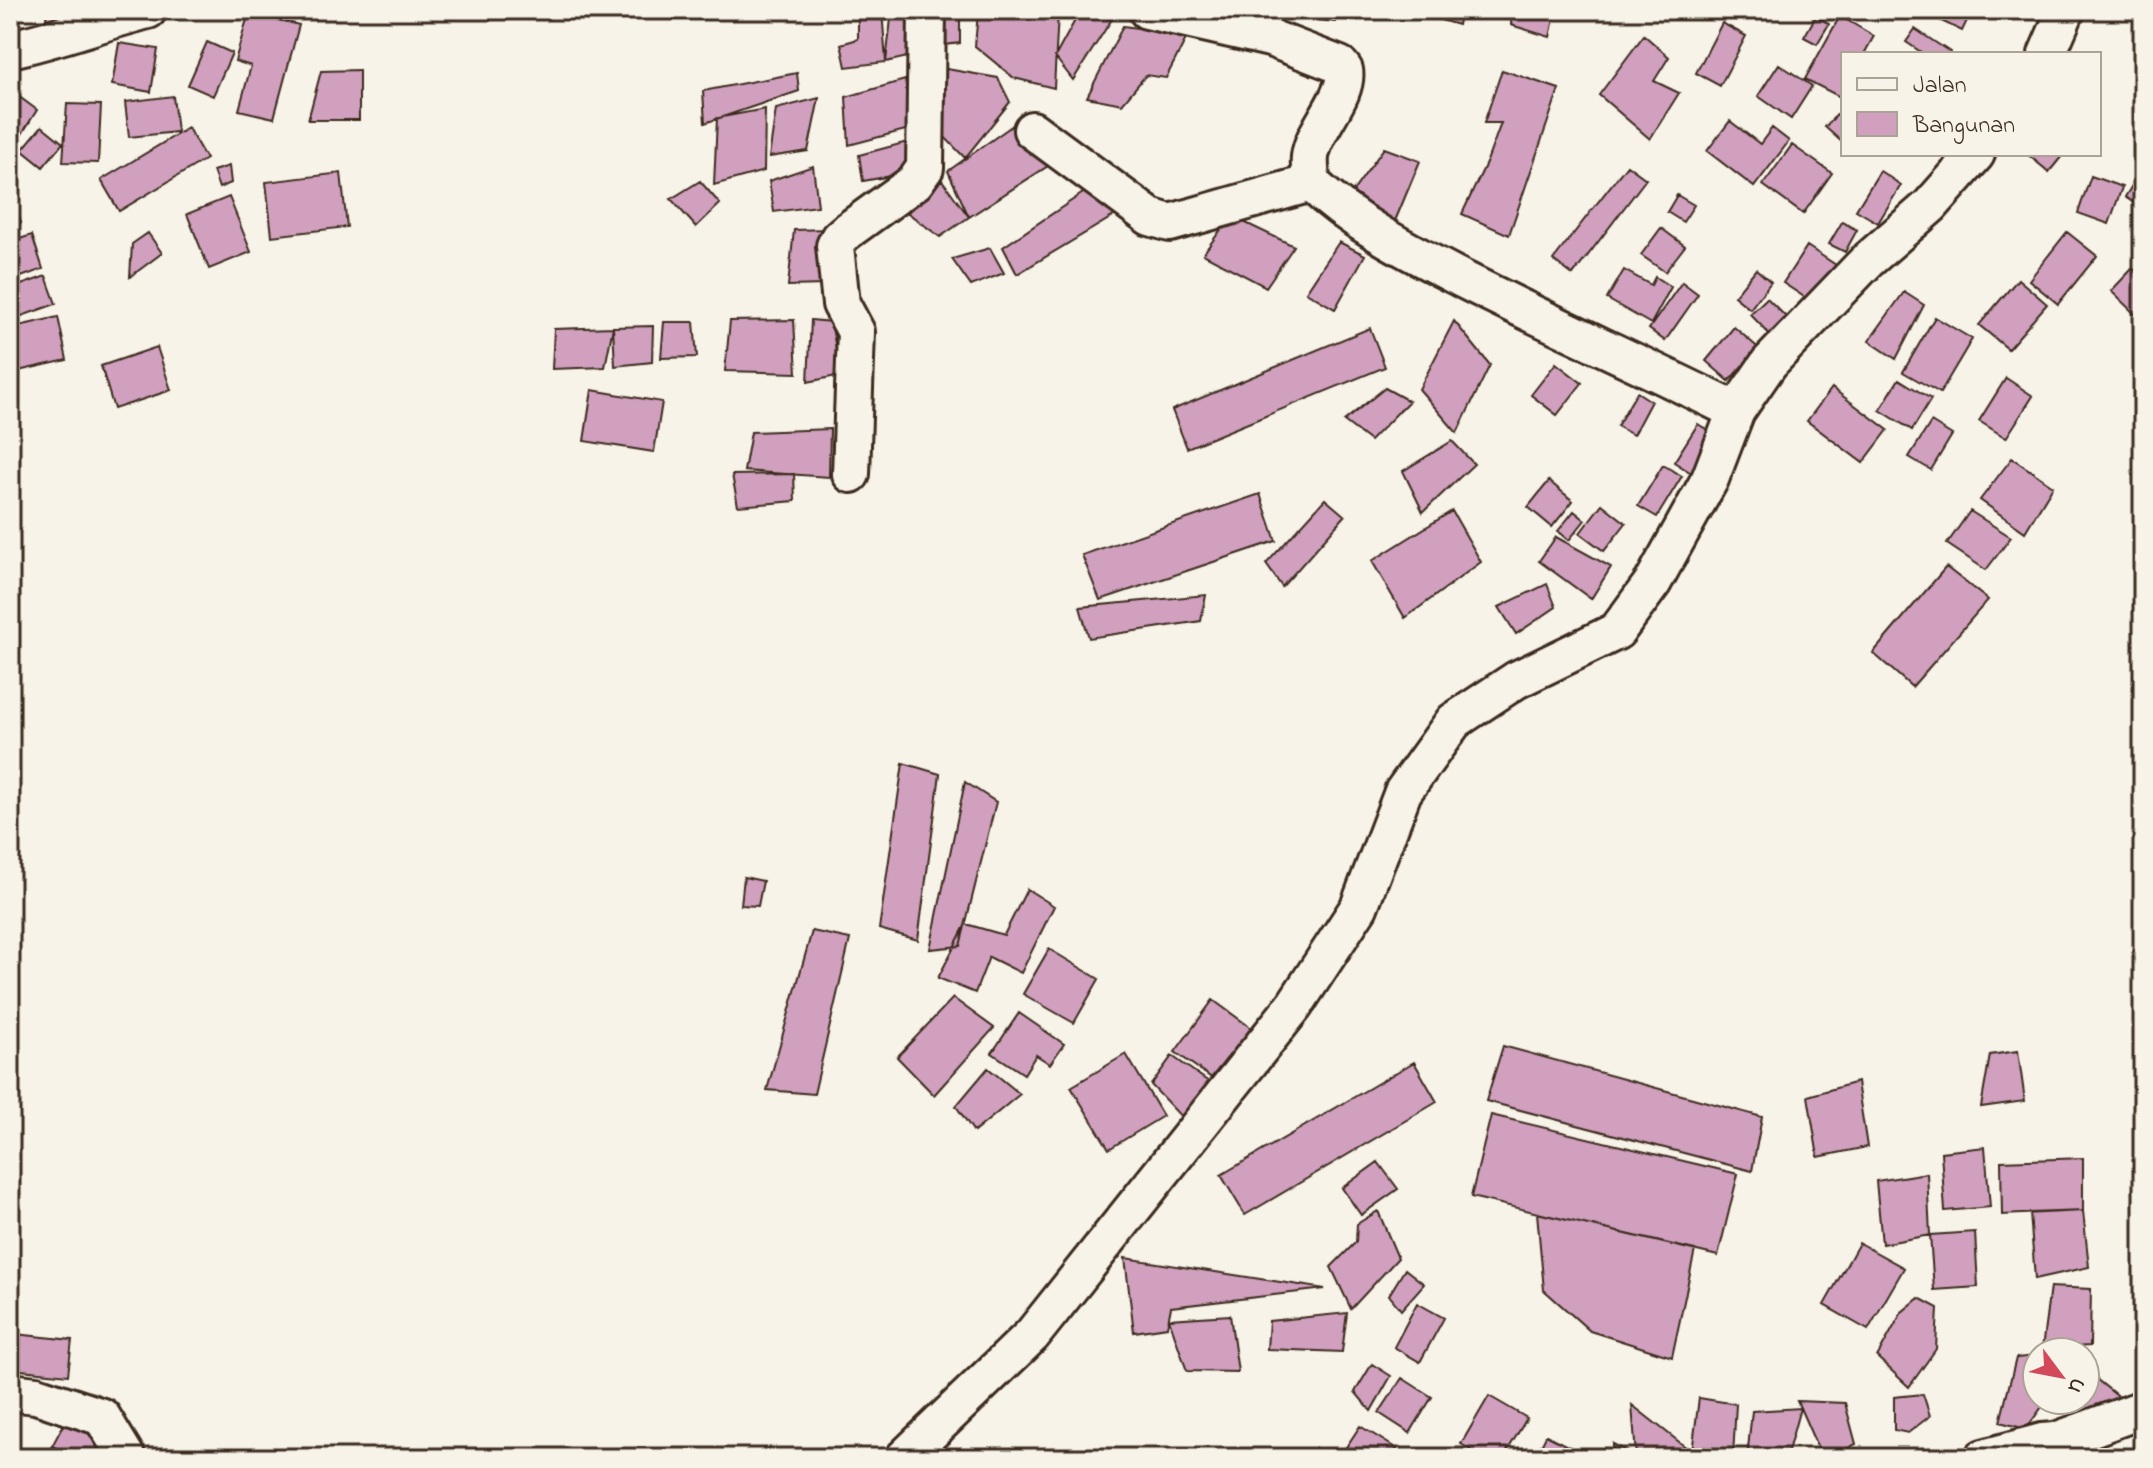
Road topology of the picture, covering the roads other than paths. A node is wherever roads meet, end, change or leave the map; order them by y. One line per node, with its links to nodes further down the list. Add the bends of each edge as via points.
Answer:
1 (148, 10): 5 (street)
2 (927, 10): 11 (street, via 925,168 915,182 846,232 835,246 841,304 856,332)
3 (2066, 10): 6 (street)
4 (1163, 12): 9 (street, via 1270,38 1340,65 1344,85 1310,157)
5 (10, 49)
6 (2048, 52)
7 (1032, 130): 9 (street, via 1162,222)
8 (1974, 156): 10 (street, via 1769,363)
9 (1311, 183): 10 (street, via 1335,206 1418,257)
10 (1736, 411): 16 (street, via 1710,479 1653,582 1617,631 1516,680 1454,721 1403,792 1359,907 1294,1006 1032,1335)
11 (851, 474)
12 (10, 1392): 15 (street, via 102,1417)
13 (2143, 1409): 14 (street)
14 (2096, 1442): 17 (street, via 2042,1442)
15 (127, 1458)
16 (904, 1458)
17 (1983, 1458)

